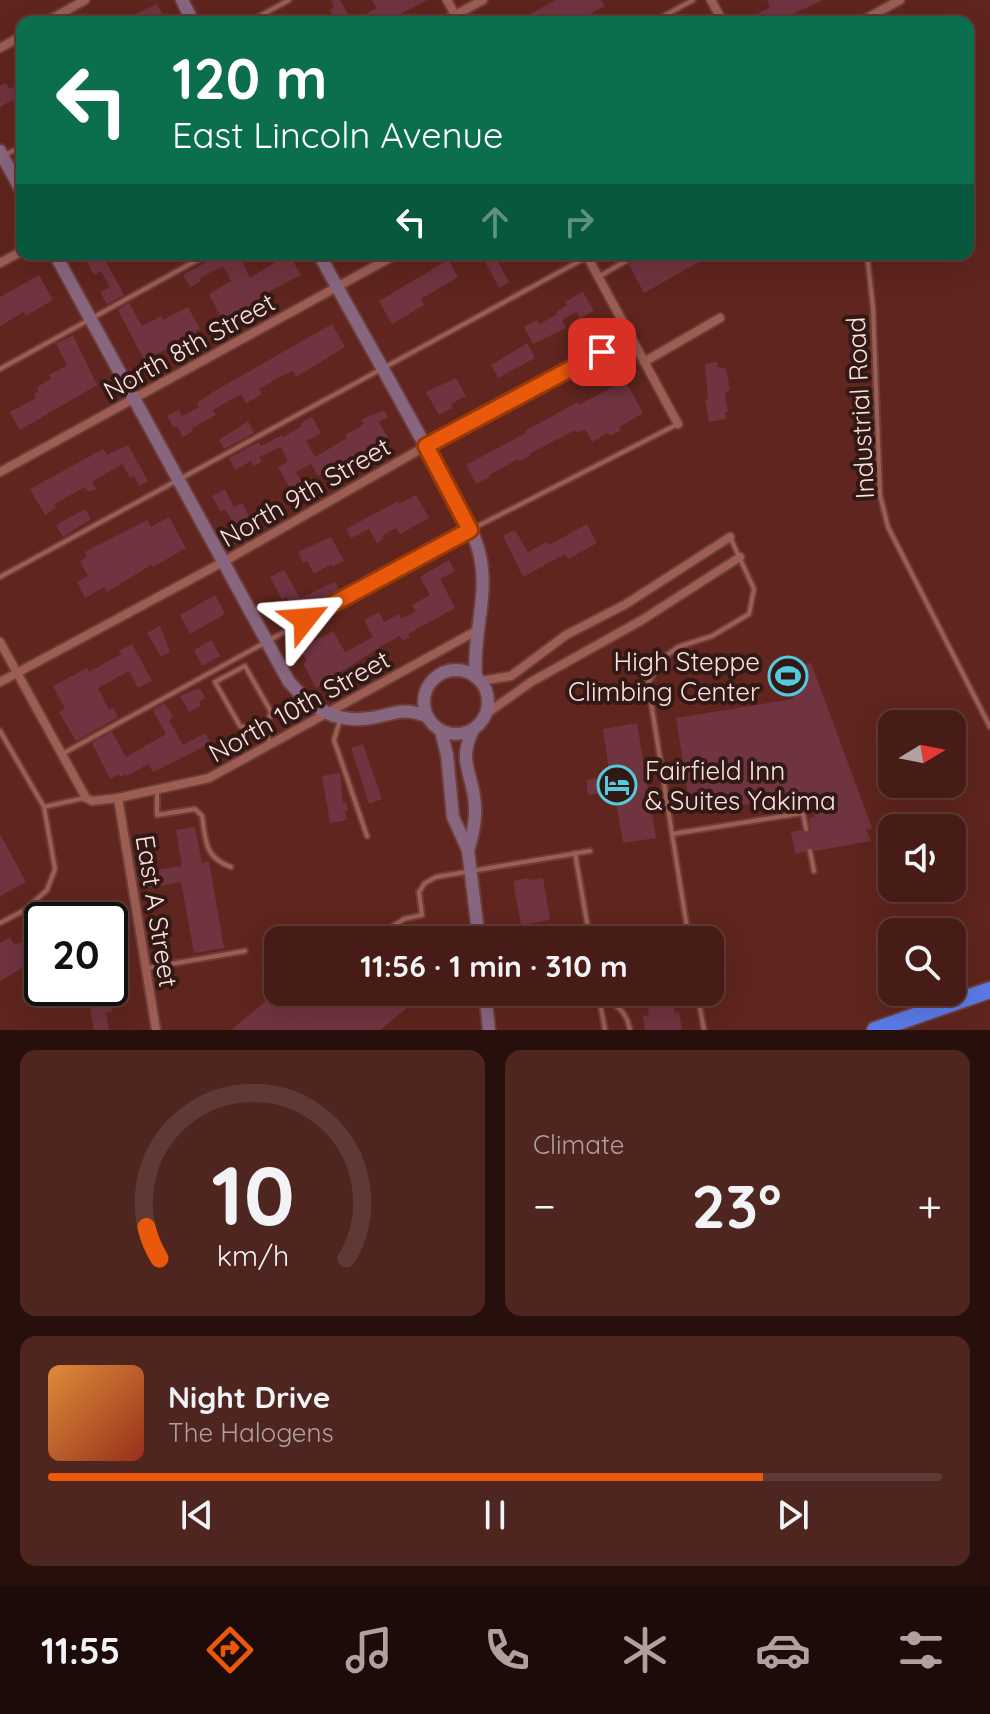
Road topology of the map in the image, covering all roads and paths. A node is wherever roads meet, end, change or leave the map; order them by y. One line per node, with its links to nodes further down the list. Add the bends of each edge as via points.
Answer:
1 (85, 0): 6 (street)
2 (289, 0): 7 (lane)
3 (483, 0): 8 (street)
4 (693, 0): 9 (lane)
5 (900, 0): 10 (street)
6 (57, 16)
7 (260, 16)
8 (460, 16)
9 (664, 16)
10 (871, 16)
11 (1, 155): 12 (street)
12 (16, 181)
13 (58, 260): 23 (street)
14 (197, 260): 23 (lane)
15 (322, 260): 22 (street)
16 (386, 260): 22 (street, North 8th Street)
17 (577, 260): 28 (lane)
18 (589, 260): 21 (street)
19 (628, 260): 21 (lane)
20 (868, 260): 48 (lane, Industrial Road, via 880,495 888,527)
21 (598, 277): 25 (street)
22 (337, 287): 28 (street); 29 (street, North 8th Street)
23 (90, 318): 27 (lane); 29 (street)
24 (720, 318): 26 (street)
25 (630, 337): 26 (street); 31 (street, North 9th Street)
26 (644, 362): 30 (street)
27 (0, 369)
28 (381, 369): 31 (street); 33 (lane)
29 (135, 398): 32 (street, North 8th Street); 33 (street)
30 (678, 424): 34 (lane)
31 (426, 446): 34 (street); 37 (street, North 9th Street)
32 (0, 472)
33 (178, 480): 37 (street); 38 (lane)
34 (470, 530): 39 (street, via 483,583); 40 (lane)
35 (730, 537): 36 (lane); 43 (street, via 626,604 566,635 519,672)
36 (740, 557): 45 (street); 60 (lane, via 754,589 749,614 712,636 678,647 662,659 648,683)
37 (223, 562): 40 (street); 42 (street, North 9th Street)
38 (0, 577)
39 (476, 631): 43 (street); 46 (street, North 10th Street)
40 (265, 641): 46 (street, via 307,703); 54 (lane)
41 (0, 642): 42 (street)
42 (16, 673): 44 (street, North 9th Street); 54 (street)
43 (478, 679): 45 (street, via 488,697); 47 (street, via 456,669 436,676 424,694)
44 (0, 682)
45 (486, 714): 49 (street)
46 (334, 715): 47 (street, via 348,720 411,710); 53 (street, North 10th Street); 61 (lane, via 334,740)
47 (426, 716): 51 (street)
48 (990, 727)
49 (473, 730): 51 (street); 62 (street, via 464,761 475,803)
50 (0, 731): 58 (lane)
51 (441, 731): 62 (street, via 453,817)
52 (265, 732): 52 (lane, via 240,726 215,682 245,666 271,712); 53 (lane)
53 (271, 744): 55 (street, North 10th Street, via 209,778)
54 (62, 754): 56 (street)
55 (157, 790): 57 (street, North 10th Street); 66 (lane, via 157,815 195,809 216,862)
56 (86, 798): 57 (street, North 10th Street); 58 (lane)
57 (118, 798): 75 (street, East A Street)
58 (44, 807): 69 (lane, via 55,869 47,890)
59 (806, 829): 60 (lane, via 803,813)
60 (672, 834): 73 (lane)
61 (367, 836)
62 (468, 850): 67 (street)
63 (590, 851): 65 (lane)
64 (810, 851): 68 (lane)
65 (575, 853): 67 (lane); 72 (lane)
66 (231, 867)
67 (471, 871): 70 (lane, via 425,883 419,892 422,915); 71 (street)
68 (814, 871)
69 (0, 923)
70 (393, 926)
71 (477, 926)
72 (588, 926)
73 (687, 926)
74 (245, 951): 75 (lane)
75 (146, 968): 81 (street, East A Street)
76 (990, 990): 86 (highway)
77 (486, 1006): 82 (street)
78 (601, 1006): 83 (lane)
79 (618, 1006): 84 (lane)
80 (700, 1006): 85 (lane)
81 (156, 1030)
82 (489, 1030)
83 (605, 1030)
84 (630, 1030)
85 (704, 1030)
86 (875, 1030)

